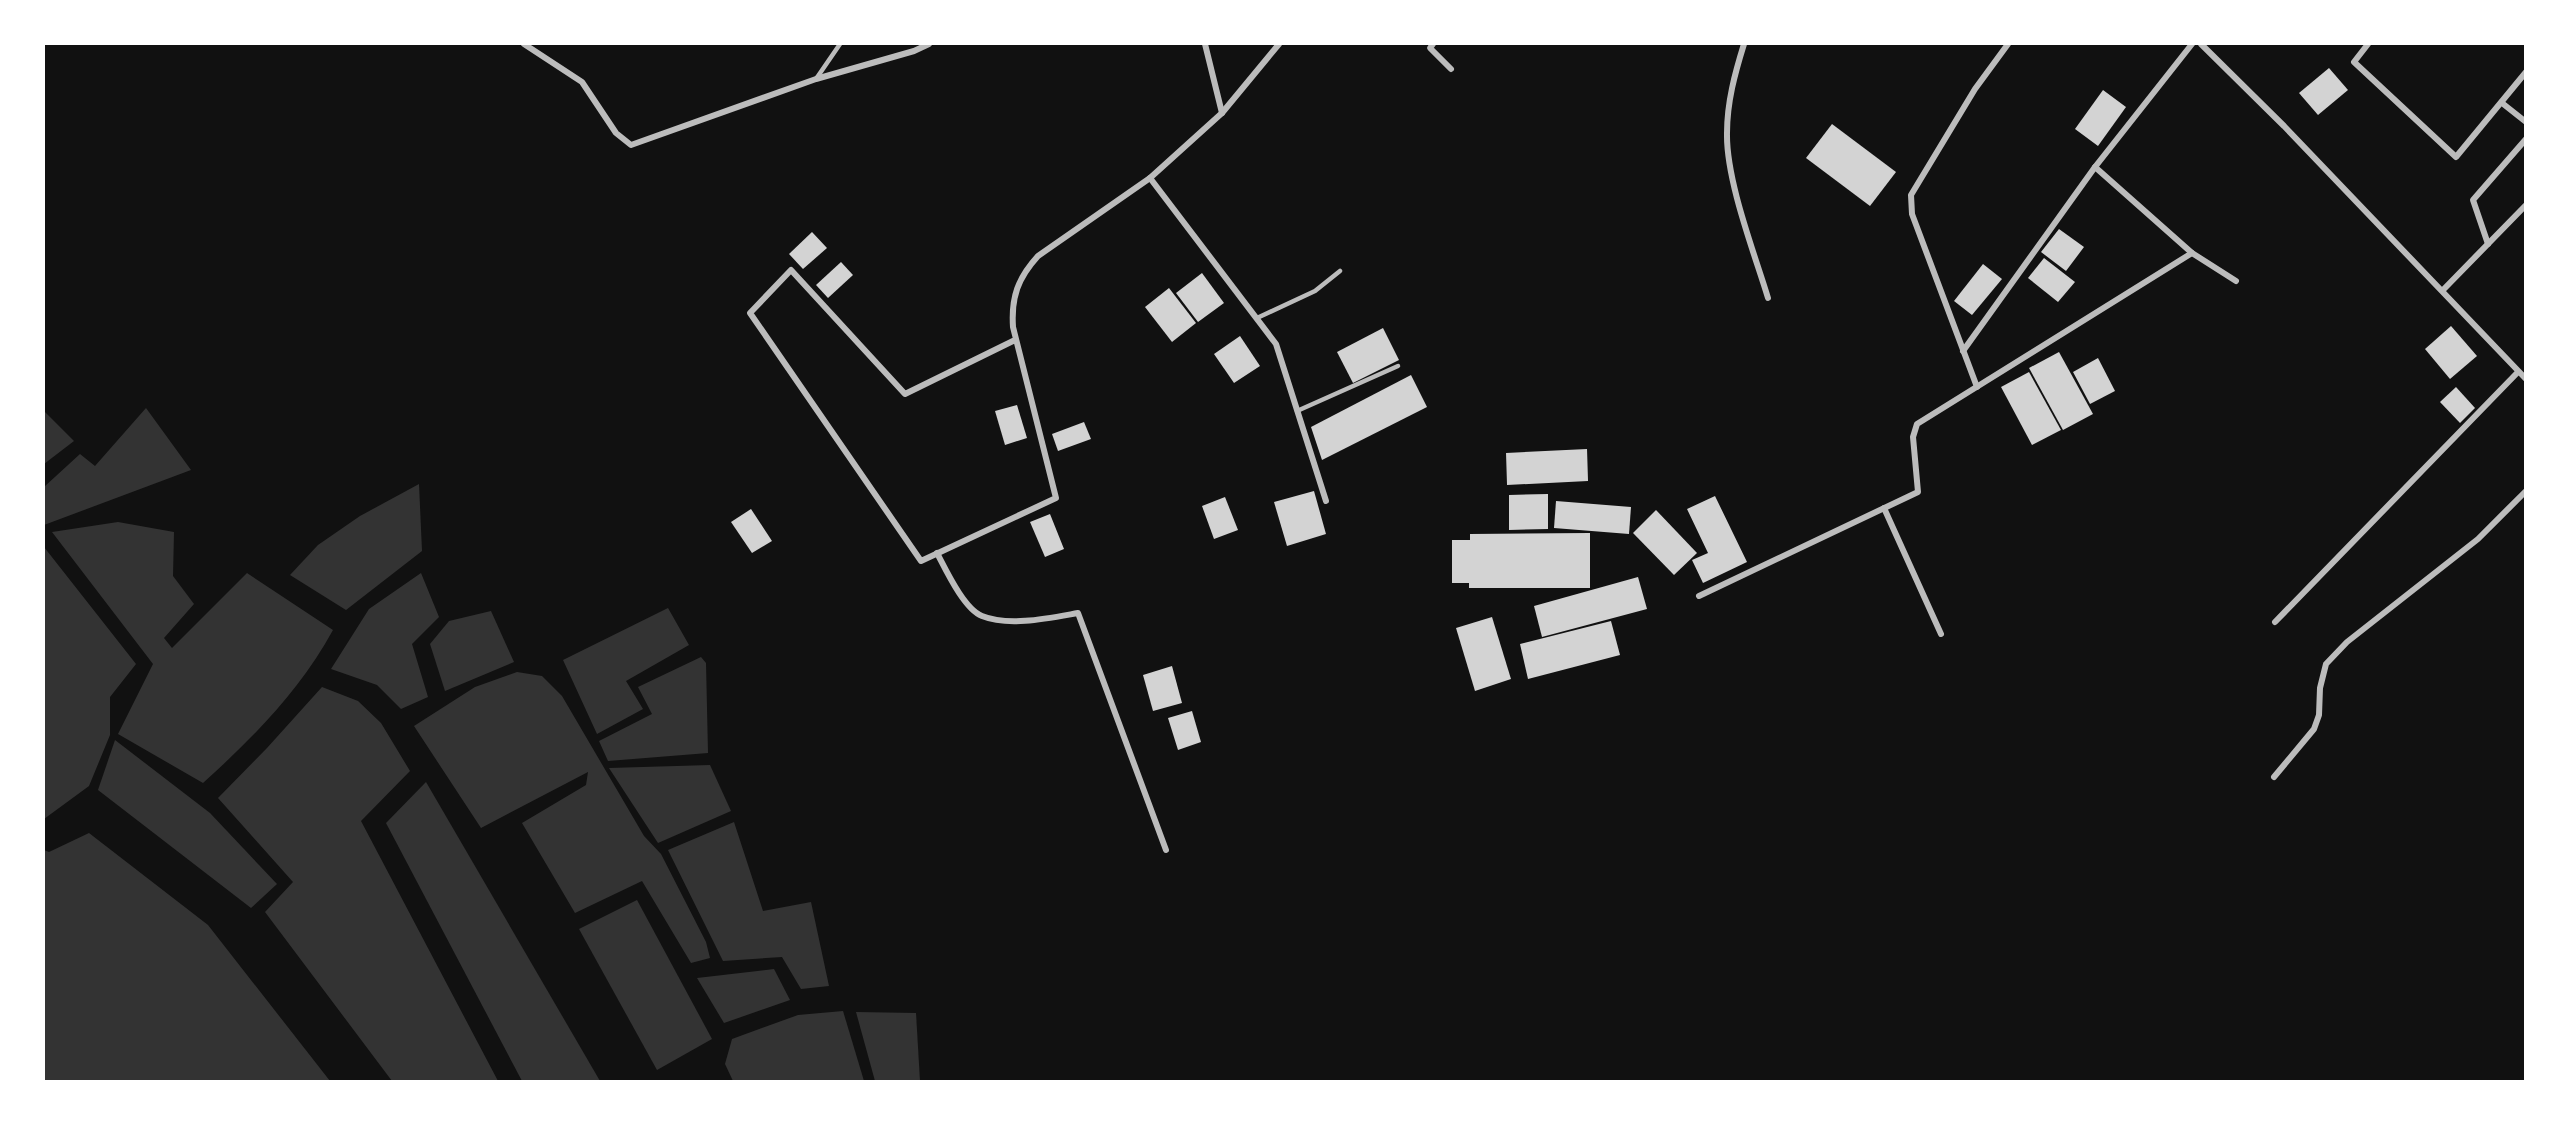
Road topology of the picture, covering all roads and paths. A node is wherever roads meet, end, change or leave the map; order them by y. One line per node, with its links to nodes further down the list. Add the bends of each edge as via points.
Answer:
1 (524, 44): 14 (street, via 582,82 616,133 631,145)
2 (840, 44): 14 (lane)
3 (929, 44): 14 (street)
4 (1205, 44): 16 (street)
5 (1279, 44): 16 (street)
6 (1433, 44): 12 (street, via 1430,48)
7 (1744, 44): 27 (street, via 1731,85 1726,135 1734,185)
8 (2008, 44): 30 (street, via 1975,89 1911,195 1912,214)
9 (2192, 44): 19 (street)
10 (2201, 44): 26 (street)
11 (2368, 44): 15 (street, via 2354,62 2456,157)
12 (1451, 69)
13 (2526, 72): 15 (street)
14 (816, 79)
15 (2502, 103): 17 (street)
16 (1222, 113): 20 (street)
17 (2526, 122)
18 (2526, 139): 22 (street, via 2473,200)
19 (2095, 167): 23 (street); 30 (street)
20 (1150, 178): 28 (street); 29 (street, via 1032,263 1012,304)
21 (2526, 205): 22 (street)
22 (2488, 244): 26 (street)
23 (2192, 253): 25 (street); 34 (street)
24 (1340, 271): 28 (lane, via 1315,291)
25 (2236, 281)
26 (2442, 290): 32 (street)
27 (1768, 298)
28 (1257, 318): 35 (street, via 1276,345)
29 (1015, 340): 39 (street, via 1056,498); 39 (street, via 905,394 791,270 750,313 921,561)
30 (1963, 351): 34 (street)
31 (1398, 366): 35 (lane)
32 (2518, 372): 33 (street); 41 (street)
33 (2526, 379)
34 (1977, 387): 38 (street, via 1917,424 1913,437 1917,492)
35 (1297, 411): 37 (street)
36 (2526, 491): 43 (street, via 2478,539 2347,642 2326,664 2314,729)
37 (1326, 501)
38 (1884, 508): 40 (street); 42 (street)
39 (937, 553): 44 (street, via 956,590 981,616 1023,622 1078,613)
40 (1699, 596)
41 (2275, 622)
42 (1941, 634)
43 (2274, 777)
44 (1166, 850)

